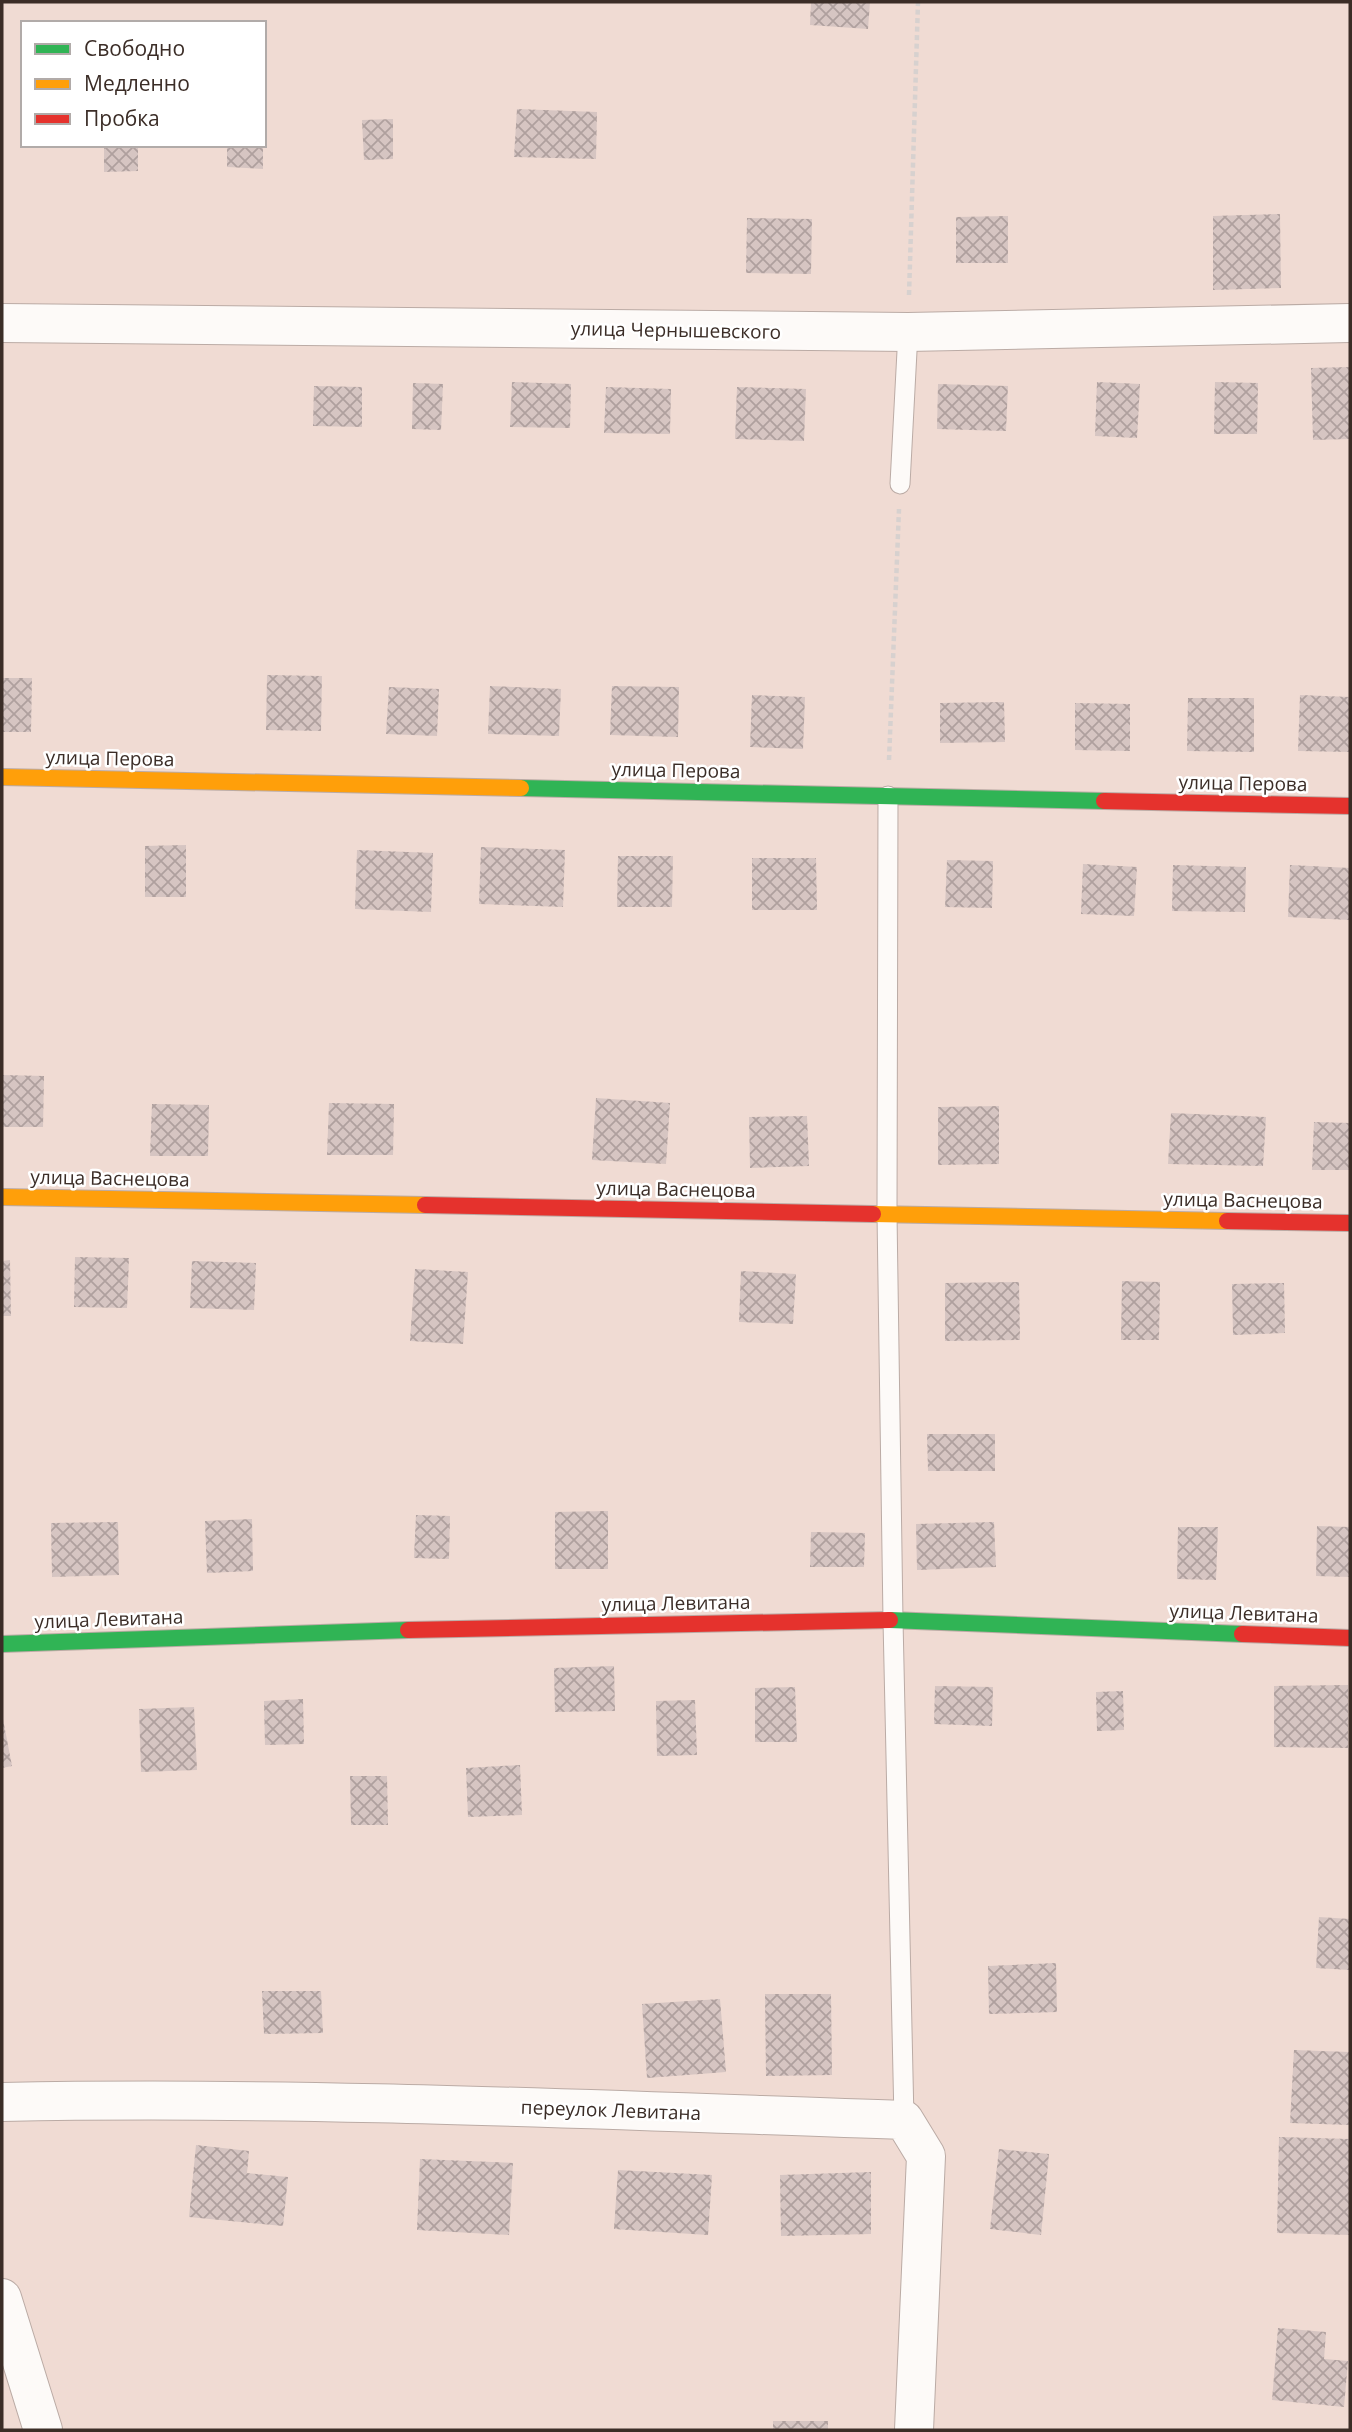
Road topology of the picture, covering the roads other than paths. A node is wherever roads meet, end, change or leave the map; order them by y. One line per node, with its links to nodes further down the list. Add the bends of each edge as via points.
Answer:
1 (2, 323): 3 (street, улица Чернышевского)
2 (1350, 323): 3 (street, улица Чернышевского)
3 (908, 332): 4 (lane)
4 (900, 484)
5 (2, 777): 6 (street, улица Перова)
6 (888, 796): 7 (street, улица Перова); 9 (lane)
7 (1350, 806)
8 (2, 1197): 9 (street, улица Васнецова)
9 (887, 1214): 10 (street, улица Васнецова); 11 (lane)
10 (1350, 1223)
11 (893, 1620): 12 (street, улица Левитана); 13 (street, улица Левитана); 15 (lane)
12 (1350, 1638)
13 (2, 1644)
14 (2, 2102): 15 (street, переулок Левитана, via 156,2099 450,2104)
15 (904, 2120): 18 (street, via 926,2156)
16 (2, 2298): 17 (street)
17 (43, 2430)
18 (914, 2430)

